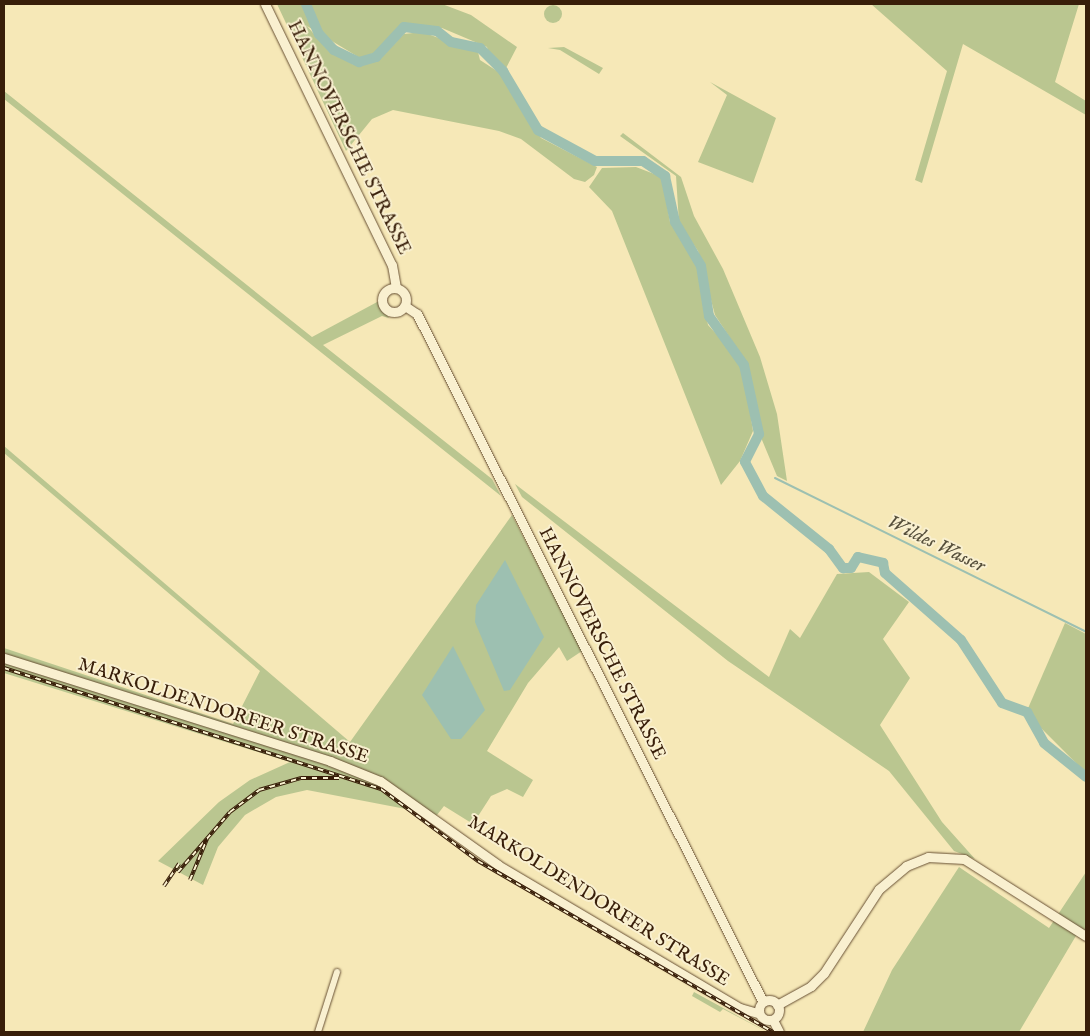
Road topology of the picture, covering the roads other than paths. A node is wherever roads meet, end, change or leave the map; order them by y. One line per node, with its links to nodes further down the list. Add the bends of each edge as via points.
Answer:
1 (265, 4): 2 (main road, HANNOVERSCHE STRASSE, via 392,265)
2 (396, 288): 3 (main road, HANNOVERSCHE STRASSE, via 404,293); 3 (main road, via 386,291 384,305 394,311)
3 (405, 306): 7 (main road, HANNOVERSCHE STRASSE, via 417,314)
4 (4, 658): 9 (main road, MARKOLDENDORFER STRASSE, via 330,761 380,781 498,865 740,1008)
5 (1086, 936): 8 (main road, via 964,859 928,856 906,866 879,889 824,973 811,986)
6 (337, 972): 11 (street)
7 (763, 1002): 8 (main road); 9 (main road)
8 (778, 1005): 10 (main road, via 778,1015)
9 (758, 1013): 10 (main road, via 764,1020)
10 (773, 1020): 12 (main road)
11 (318, 1032)
12 (779, 1032)

